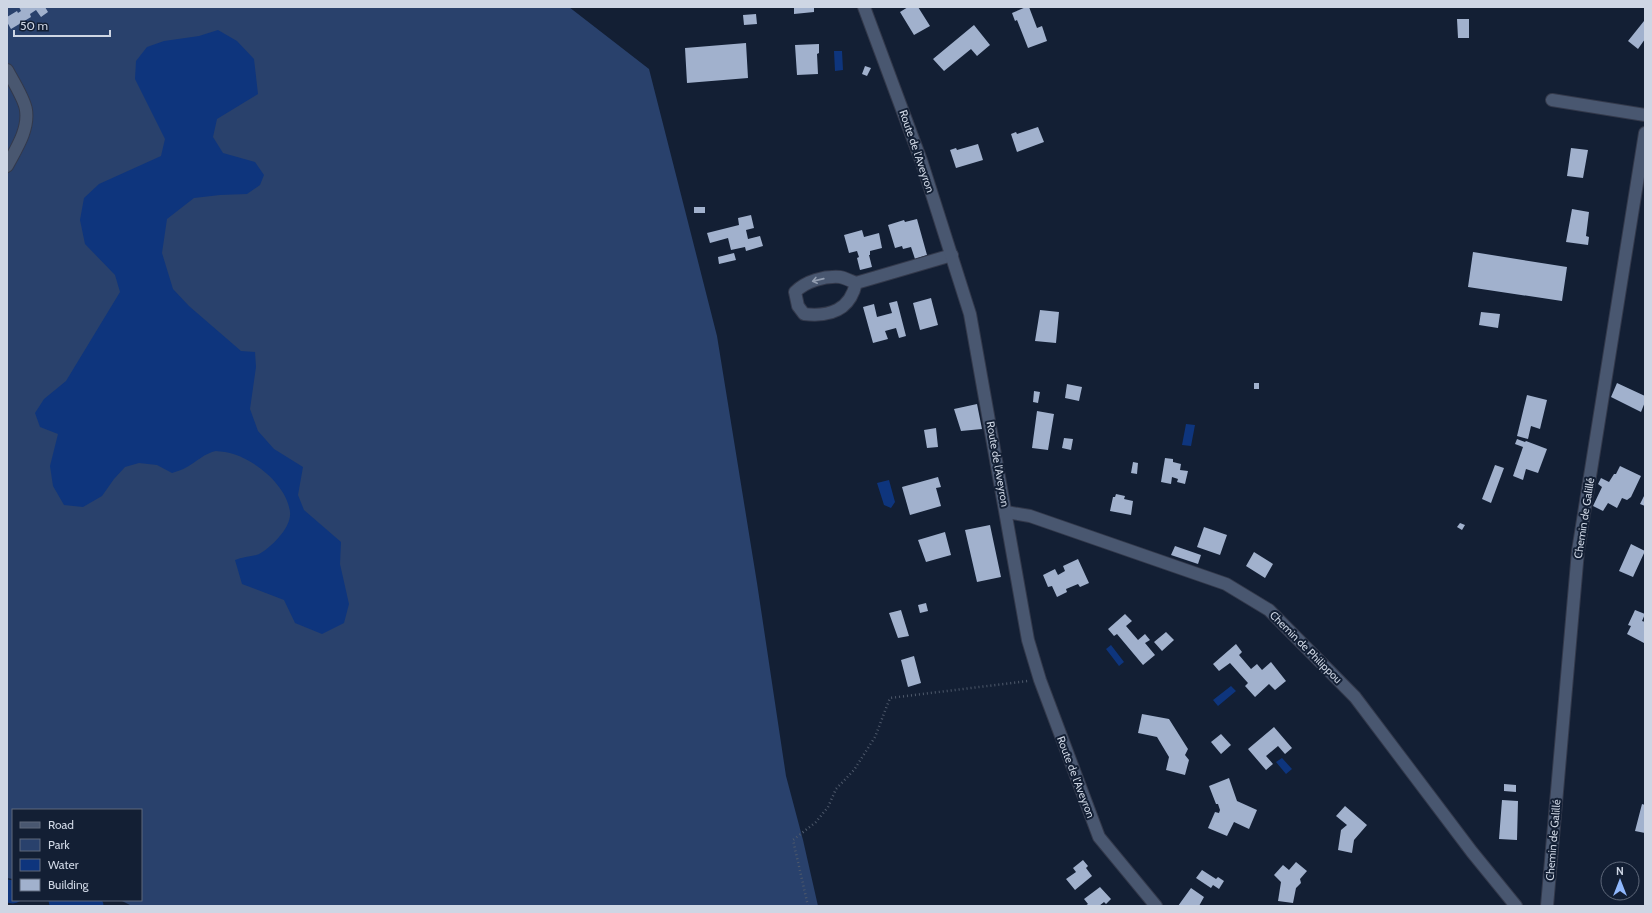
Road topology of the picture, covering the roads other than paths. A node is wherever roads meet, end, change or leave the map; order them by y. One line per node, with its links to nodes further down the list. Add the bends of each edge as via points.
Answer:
1 (864, 7): 7 (street, Route de l'Aveyron, via 922,163)
2 (7, 70): 6 (street, via 26,110 23,133)
3 (1552, 100): 4 (street)
4 (1645, 115)
5 (1645, 133): 12 (street, Chemin de Galillé, via 1578,551)
6 (7, 166)
7 (952, 255): 8 (street); 9 (street, Route de l'Aveyron, via 970,314)
8 (856, 283): 8 (street, one-way to 8, via 841,277 818,279 803,284 795,292 798,306 804,314 835,312 848,302)
9 (1006, 512): 10 (street, Route de l'Aveyron, via 1028,640 1040,680 1099,837); 11 (street, Chemin de Philippou, via 1030,516 1226,584 1269,610 1354,697)
10 (1156, 906)
11 (1516, 906)
12 (1547, 906)

